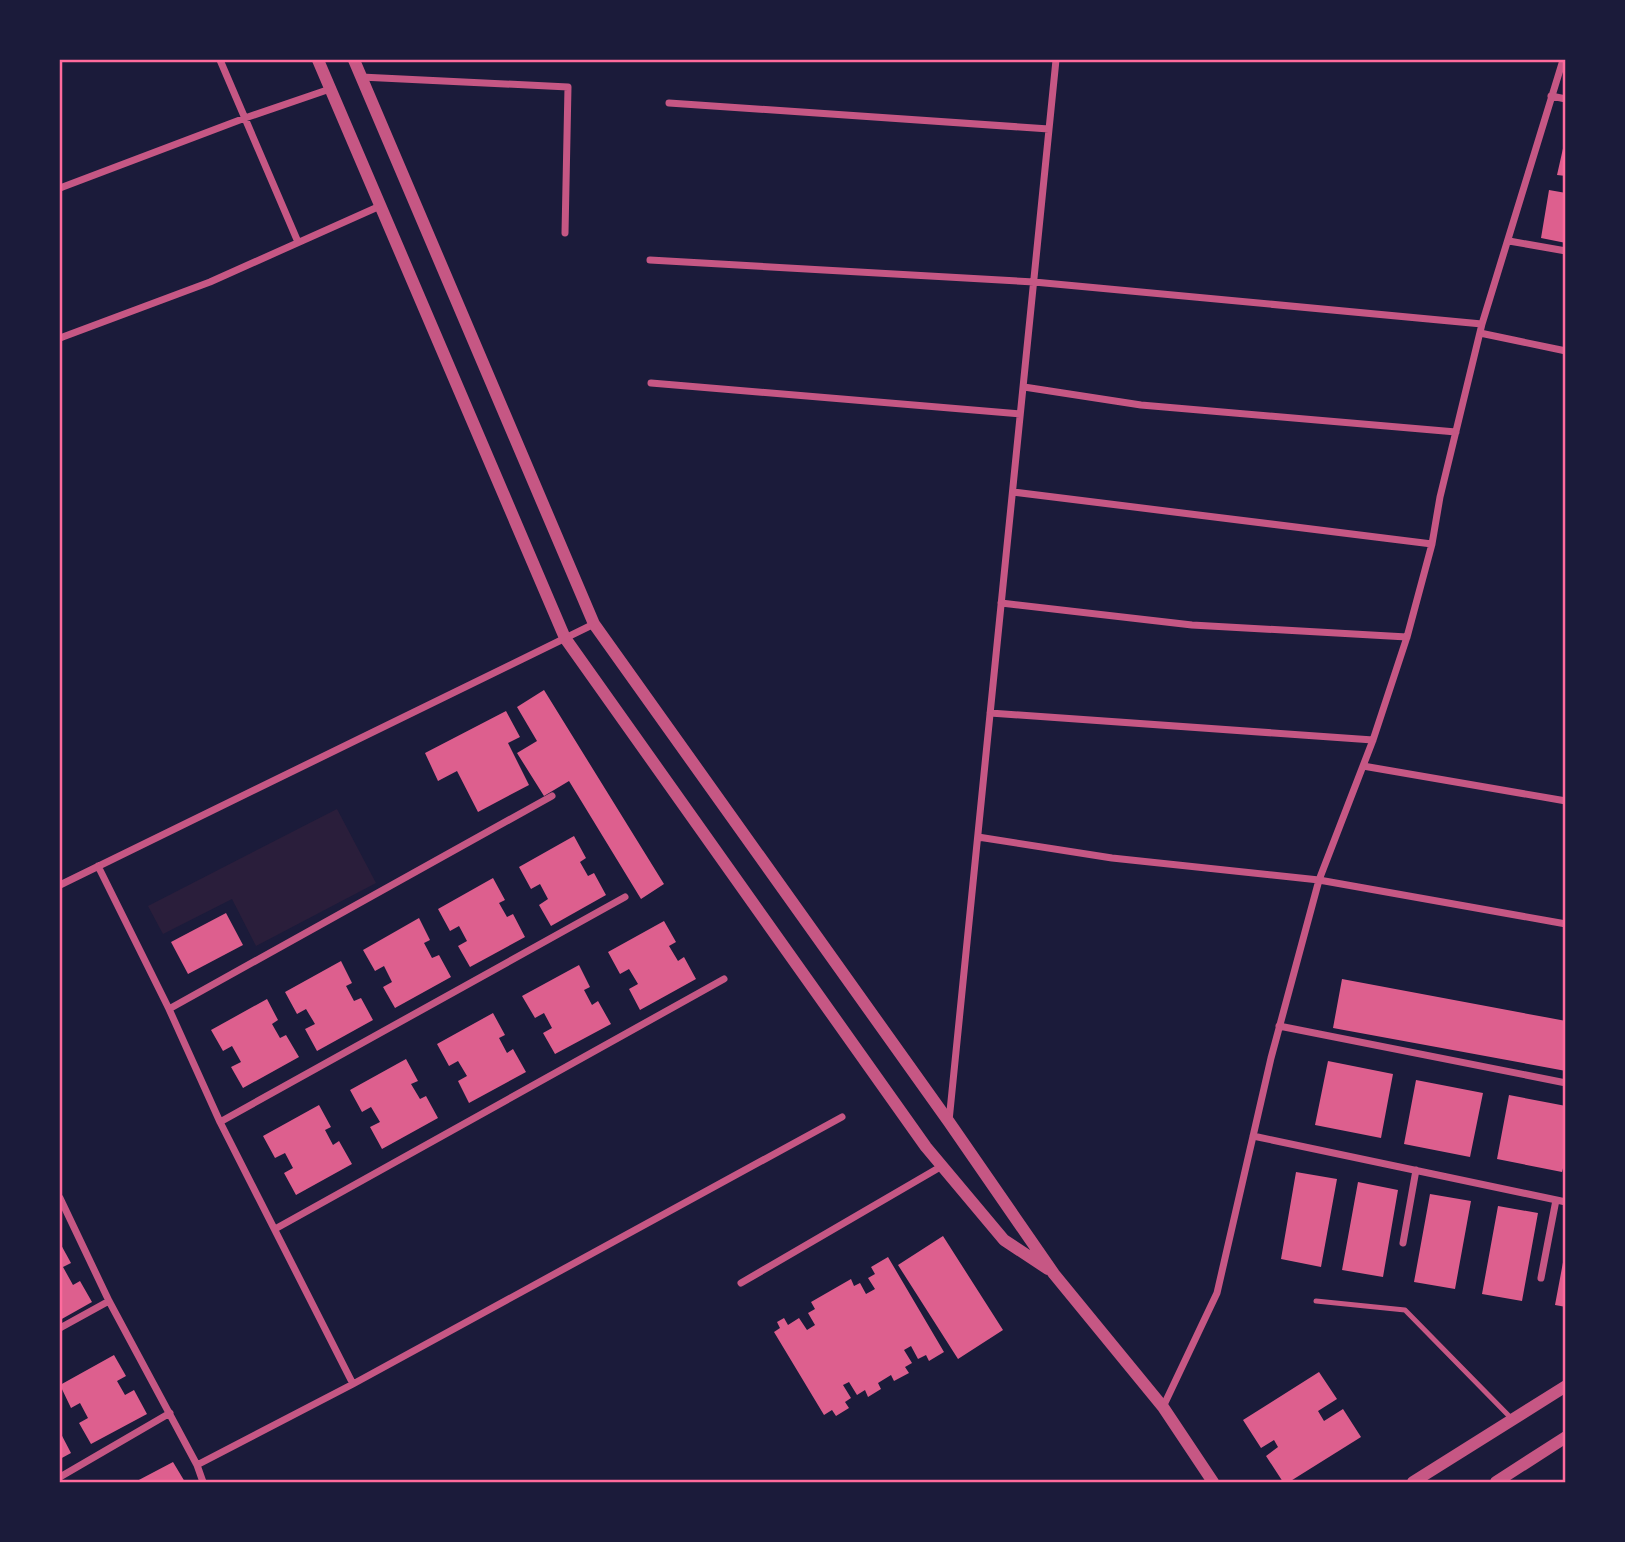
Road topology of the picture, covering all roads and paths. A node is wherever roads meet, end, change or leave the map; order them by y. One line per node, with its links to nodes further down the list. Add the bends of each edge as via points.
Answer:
1 (220, 60): 11 (street)
2 (318, 60): 7 (street)
3 (354, 60): 6 (street)
4 (1056, 60): 12 (street)
5 (1563, 60): 8 (street)
6 (361, 76): 15 (street, via 568,88); 32 (street)
7 (330, 89): 11 (street); 14 (street)
8 (1551, 96): 9 (street); 16 (street)
9 (1566, 99)
10 (669, 103): 12 (street)
11 (245, 118): 13 (street); 17 (street)
12 (1049, 129): 20 (street)
13 (60, 188)
14 (380, 206): 17 (street); 34 (street)
15 (565, 233)
16 (1509, 240): 18 (street); 21 (street)
17 (298, 242): 23 (street, via 250,266)
18 (1566, 251)
19 (650, 260): 20 (street)
20 (1034, 282): 21 (street); 26 (street)
21 (1482, 324): 22 (street)
22 (1480, 333): 24 (street); 28 (street)
23 (60, 338)
24 (1566, 351)
25 (650, 383): 27 (street)
26 (1024, 387): 27 (street); 28 (street, via 1141,405)
27 (1020, 414): 29 (street)
28 (1456, 432): 30 (street)
29 (1013, 492): 30 (street); 31 (street)
30 (1432, 544): 33 (street)
31 (1001, 603): 33 (street, via 1192,625); 35 (street)
32 (594, 624): 34 (street); 52 (street)
33 (1407, 637): 36 (street)
34 (565, 638): 41 (street); 54 (street)
35 (990, 713): 36 (street); 40 (street)
36 (1373, 740): 37 (street)
37 (1363, 766): 39 (street); 42 (street)
38 (552, 796): 47 (street)
39 (1566, 801)
40 (978, 837): 42 (street, via 1112,858); 52 (street)
41 (98, 866): 43 (street); 47 (street)
42 (1319, 880): 45 (street); 48 (street)
43 (60, 885)
44 (625, 897): 51 (street)
45 (1566, 924)
46 (724, 979): 59 (street)
47 (169, 1009): 51 (street)
48 (1279, 1026): 49 (street); 53 (street)
49 (1566, 1083)
50 (842, 1117): 67 (street)
51 (220, 1122): 59 (street)
52 (949, 1122): 61 (street)
53 (1253, 1136): 55 (street); 69 (street, via 1217,1293)
54 (943, 1167): 61 (street, via 1004,1240); 63 (street)
55 (1416, 1170): 57 (street); 60 (street)
56 (60, 1198): 64 (street)
57 (1556, 1200): 58 (street); 62 (street)
58 (1566, 1202)
59 (275, 1228): 67 (street)
60 (1403, 1243)
61 (1054, 1273): 69 (street)
62 (1541, 1278)
63 (741, 1283)
64 (109, 1301): 66 (street); 70 (street)
65 (1316, 1301): 71 (lane, via 1405,1310)
66 (60, 1328)
67 (353, 1384): 73 (street)
68 (1566, 1386): 71 (street)
69 (1163, 1407): 76 (street)
70 (170, 1413): 73 (street); 74 (street)
71 (1511, 1418): 77 (street)
72 (1566, 1437): 78 (street)
73 (197, 1465): 75 (street)
74 (60, 1476)
75 (203, 1482)
76 (1213, 1482)
77 (1413, 1482)
78 (1496, 1482)

